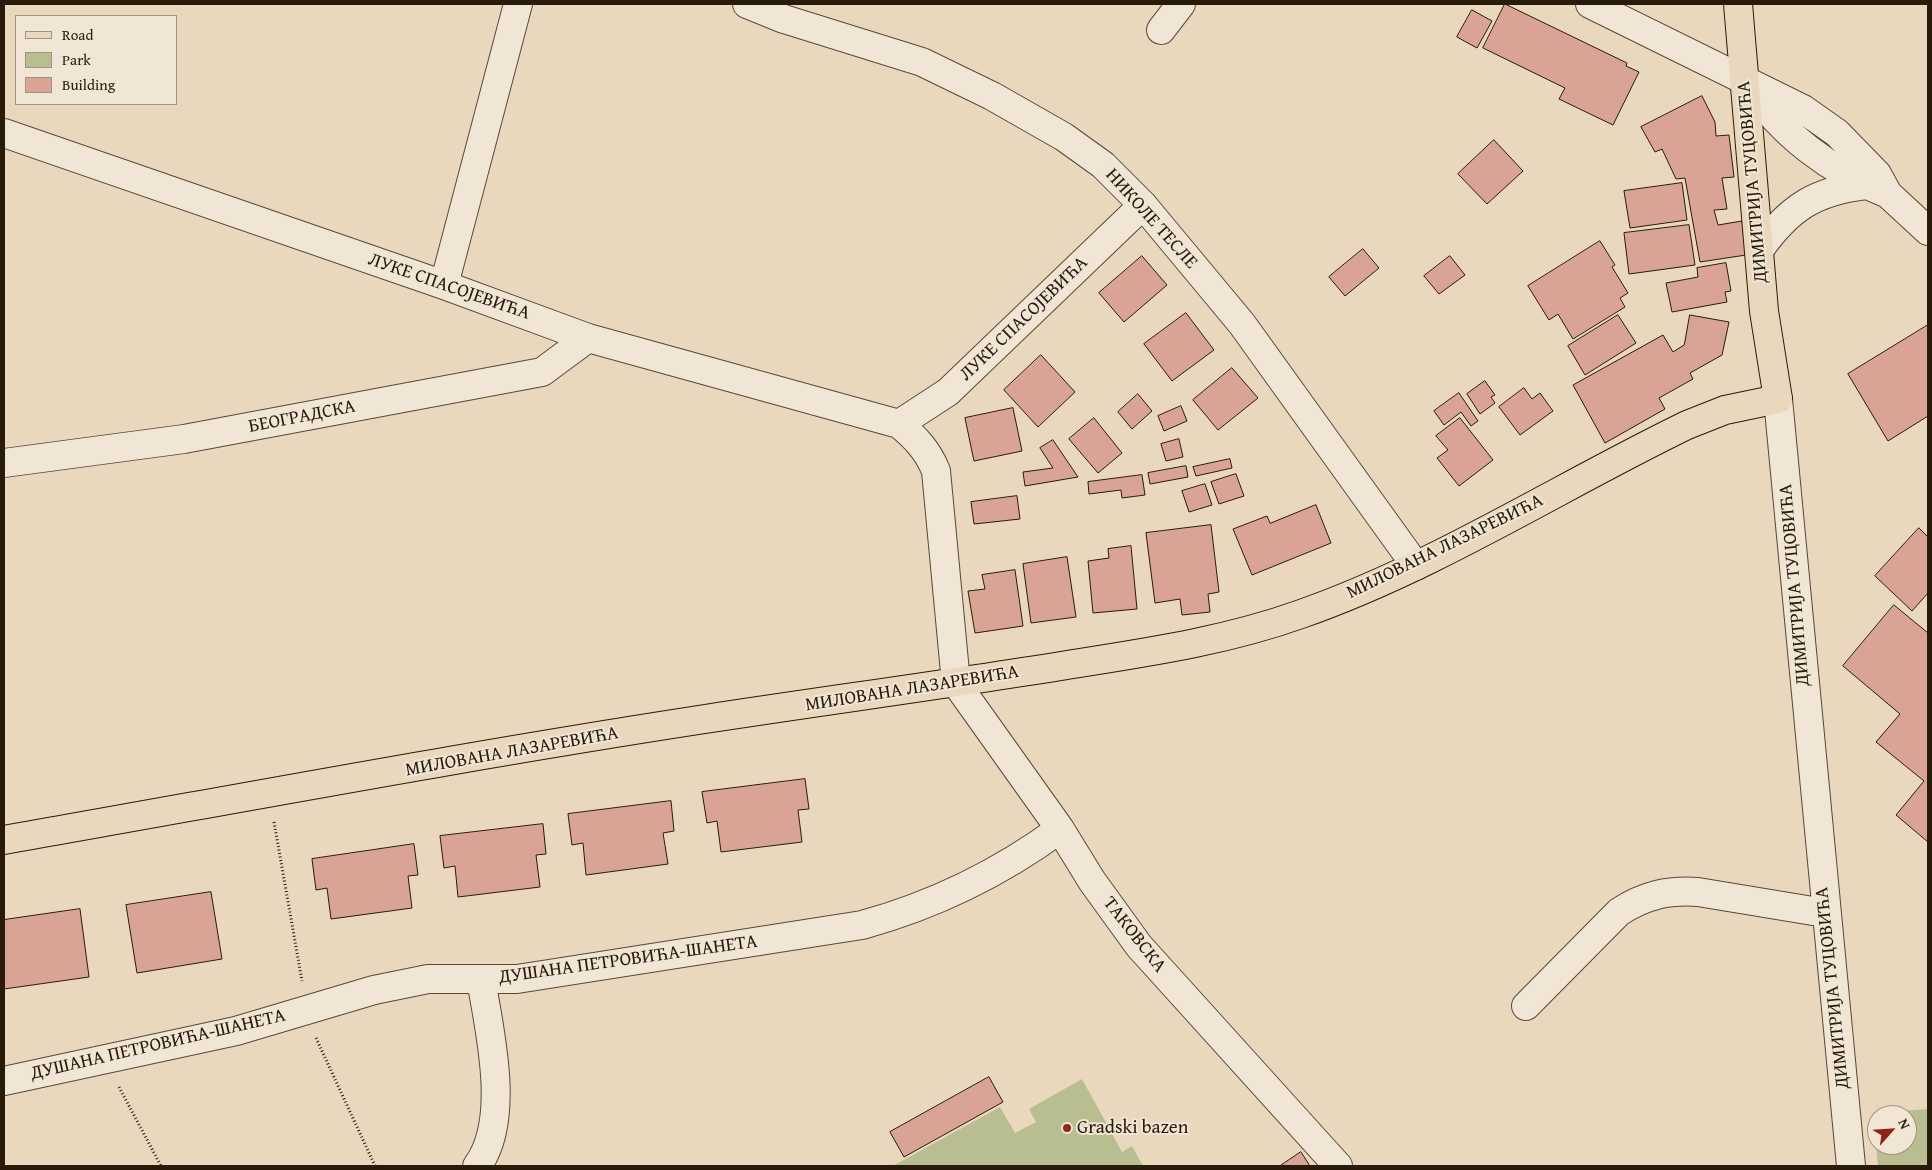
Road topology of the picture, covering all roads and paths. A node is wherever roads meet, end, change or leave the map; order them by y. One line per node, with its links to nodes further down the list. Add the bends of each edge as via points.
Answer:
1 (518, 4): 14 (street)
2 (747, 4): 6 (street, НИКОЛЕ ТЕСЛЕ)
3 (1182, 4): 7 (street)
4 (1590, 4): 8 (street)
5 (1738, 4): 8 (main road, ДИМИТРИЈА ТУЦОВИЋА)
6 (788, 12): 11 (street, НИКОЛЕ ТЕСЛЕ, via 922,62 992,96 1083,150)
7 (1161, 30)
8 (1744, 78): 10 (street, via 1773,118 1802,144 1839,171); 13 (main road, ДИМИТРИЈА ТУЦОВИЋА)
9 (4, 133): 14 (street, ЛУКЕ СПАСОЈЕВИЋА)
10 (1877, 190): 12 (street); 13 (street, via 1833,191 1812,198 1776,227)
11 (1143, 205): 19 (street, ЛУКЕ СПАСОЈЕВИЋА, via 948,392); 21 (street, НИКОЛЕ ТЕСЛЕ, via 1242,324)
12 (1928, 231)
13 (1760, 249): 18 (main road, ДИМИТРИЈА ТУЦОВИЋА, via 1764,311)
14 (444, 285): 15 (street, ЛУКЕ СПАСОЈЕВИЋА)
15 (538, 318): 16 (street, ЛУКЕ СПАСОЈЕВИЋА); 17 (street, via 549,335 552,352)
16 (588, 338): 17 (street, БЕОГРАДСКА); 19 (street, ЛУКЕ СПАСОЈЕВИЋА)
17 (542, 372): 20 (street, БЕОГРАДСКА, via 184,439)
18 (1778, 399): 21 (main road, МИЛОВАНА ЛАЗАРЕВИЋА, via 1725,410 1687,425); 25 (street, ДИМИТРИЈА ТУЦОВИЋА)
19 (899, 424): 22 (street, ЛУКЕ СПАСОЈЕВИЋА, via 921,444 936,471)
20 (4, 463)
21 (1416, 566): 22 (main road, МИЛОВАНА ЛАЗАРЕВИЋА, via 1300,615 1236,634)
22 (956, 683): 23 (street, ТАКОВСКА); 24 (main road, МИЛОВАНА ЛАЗАРЕВИЋА, via 706,719)
23 (1060, 828): 26 (street, ДУШАНА ПЕТРОВИЋА-ШАНЕТА, via 993,872 943,898 862,925 517,979); 32 (street, ТАКОВСКА, via 1092,881 1139,946)
24 (4, 840)
25 (1825, 913): 27 (street, via 1698,892 1658,893 1619,912); 33 (street, ДИМИТРИЈА ТУЦОВИЋА)
26 (481, 980): 28 (street, ДУШАНА ПЕТРОВИЋА-ШАНЕТА, via 428,979 383,988 236,1031); 31 (street, via 497,1099 492,1135)
27 (1526, 1006)
28 (5, 1073)
29 (114, 1078): 30 (path)
30 (161, 1166)
31 (477, 1166)
32 (1338, 1166)
33 (1851, 1166)

